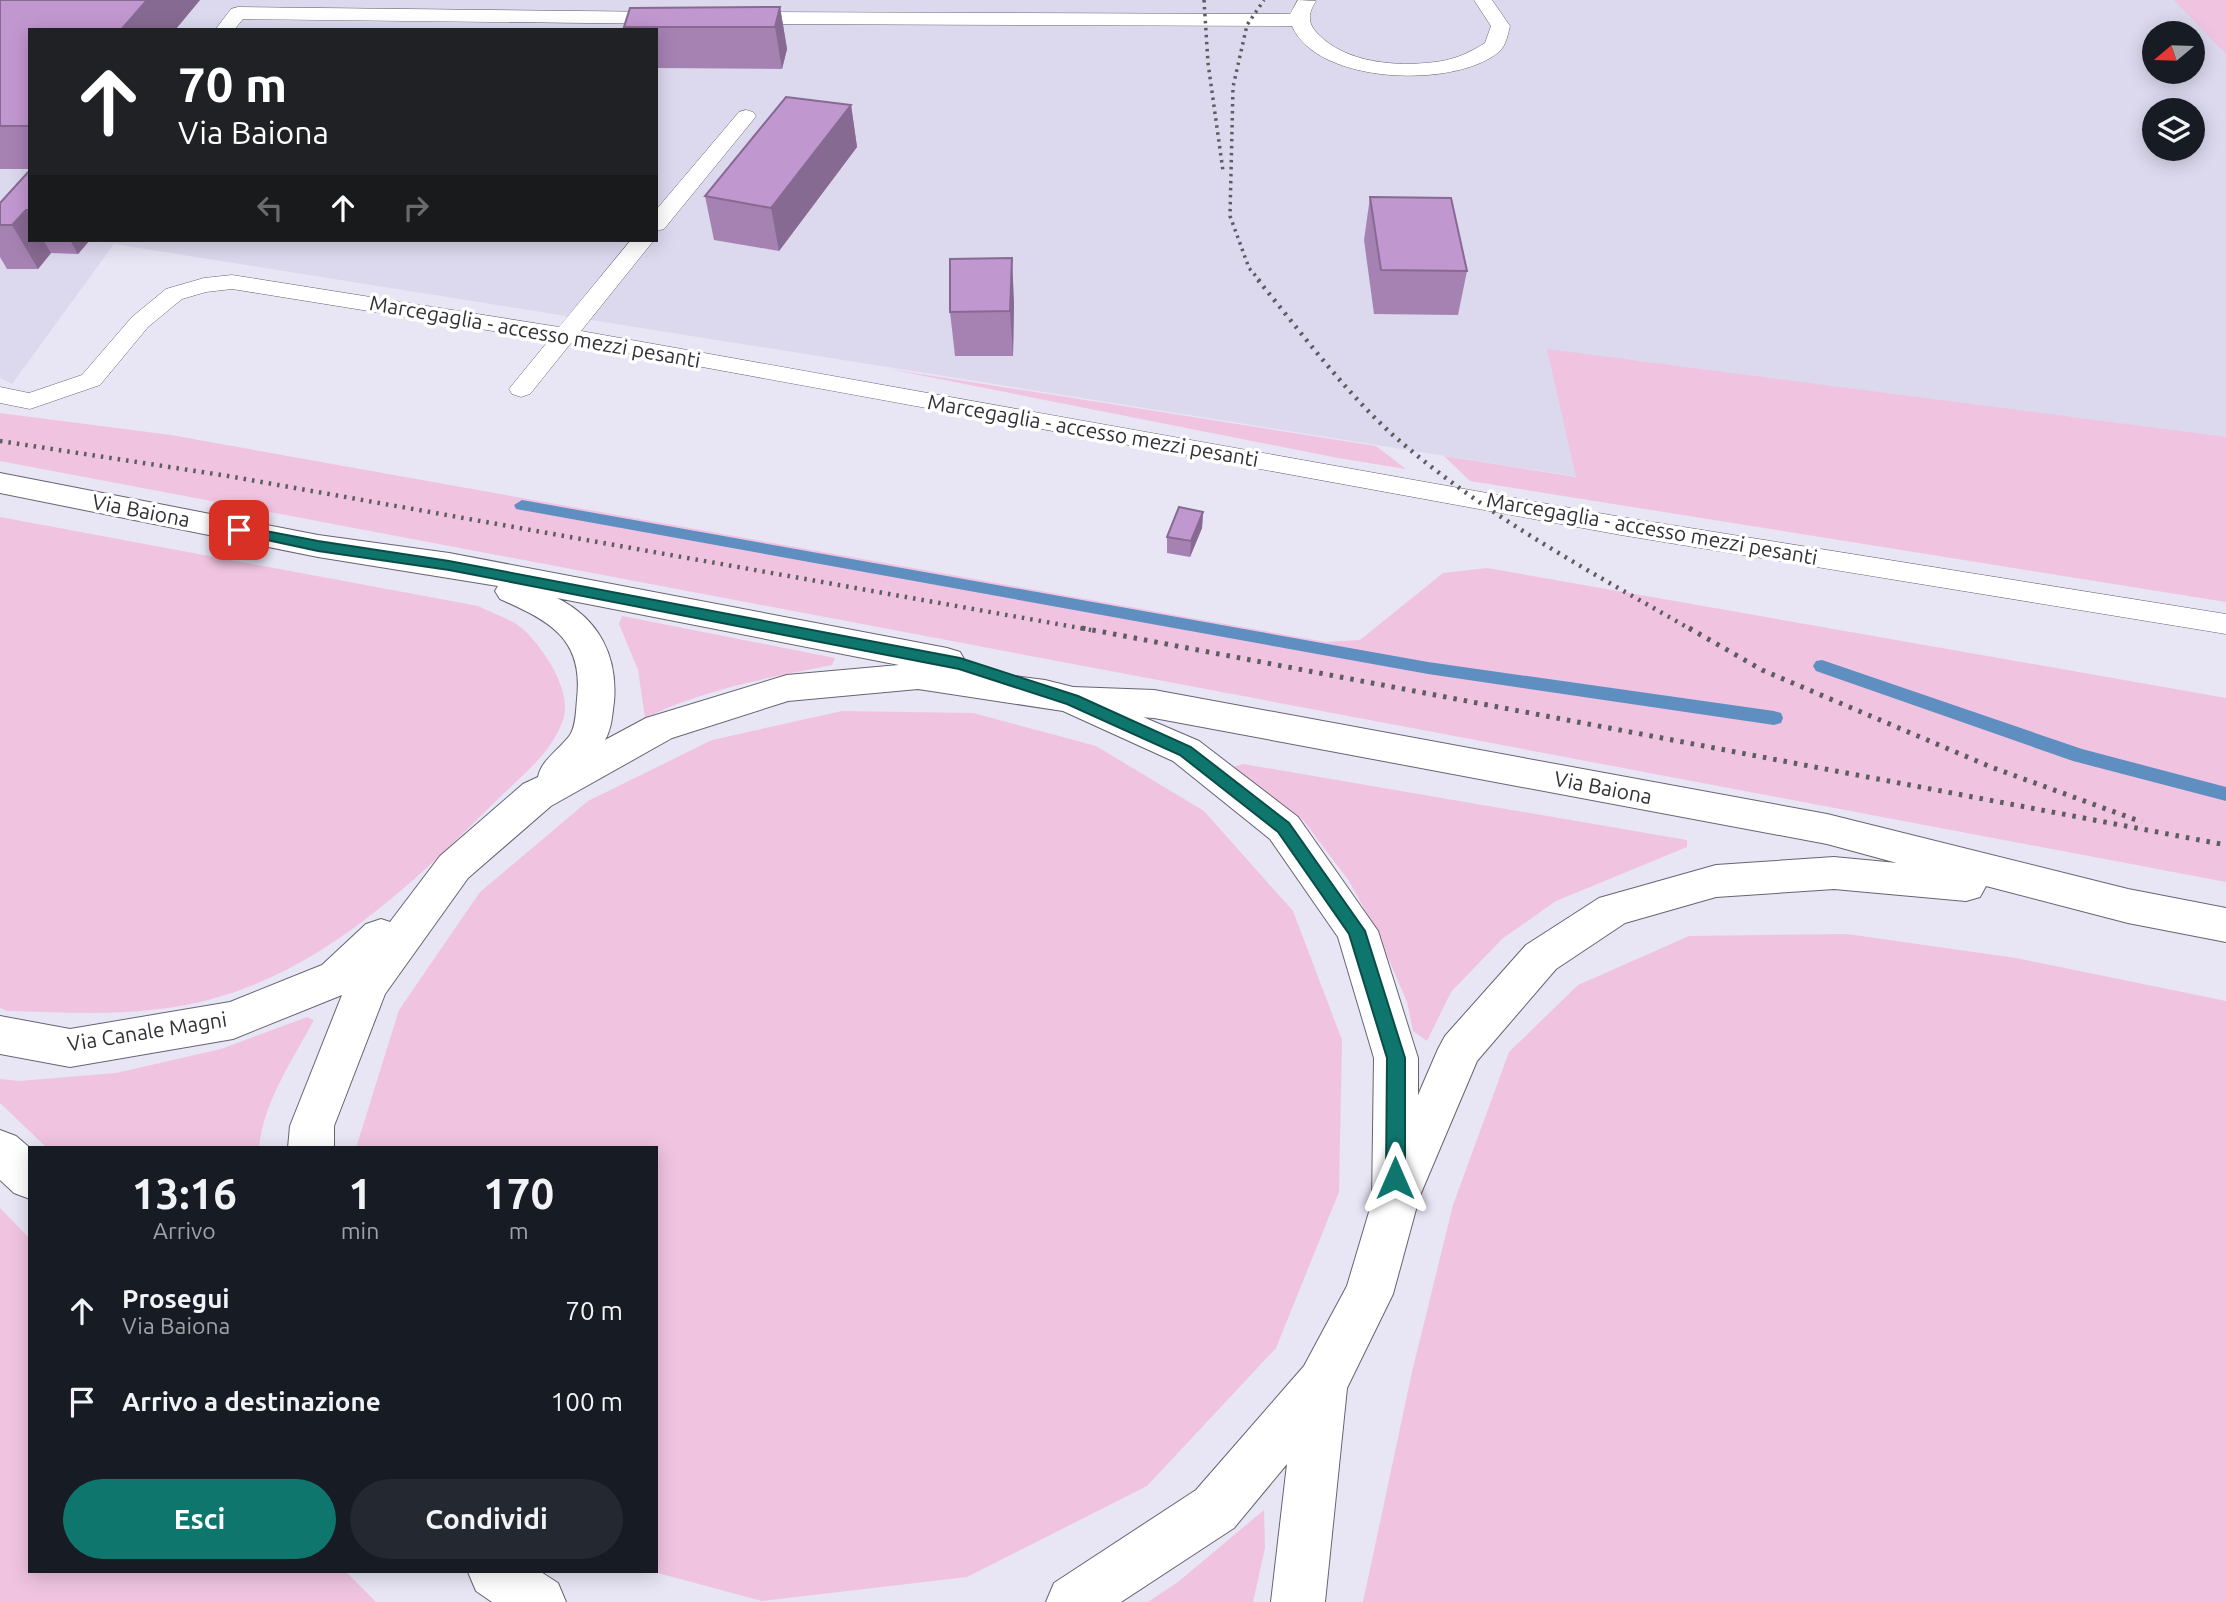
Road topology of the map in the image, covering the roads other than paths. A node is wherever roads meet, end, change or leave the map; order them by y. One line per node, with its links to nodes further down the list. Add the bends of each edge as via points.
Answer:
1 (1308, 0): 5 (lane, via 1301,7)
2 (1483, 0): 5 (lane, via 1497,13 1503,28 1499,41 1486,54 1436,70 1394,69 1344,59 1313,41)
3 (685, 18): 6 (lane, via 238,13)
4 (727, 18): 5 (lane)
5 (1299, 20)
6 (226, 28)
7 (746, 116): 8 (lane)
8 (658, 222)
9 (641, 242): 10 (lane)
10 (564, 335): 11 (lane); 12 (lane, Marcegaglia - accesso mezzi pesanti, via 232,282 174,294 140,321 91,380 30,401); 15 (lane, Marcegaglia - accesso mezzi pesanti, via 1621,526)
11 (521, 389)
12 (0, 395)
13 (0, 484): 14 (main road, Via Baiona, via 318,546)
14 (449, 565): 16 (main road, Via Baiona, via 960,664); 17 (main road, Via Baiona, via 551,607 582,634 594,659 597,692 590,736)
15 (2226, 624)
16 (1059, 697): 17 (main road, via 918,676 787,688 659,728); 19 (main road, Via Baiona, via 1154,704 1827,829); 25 (main road, via 1186,751 1283,828 1357,931 1396,1058)
17 (537, 795): 18 (main road)
18 (454, 867): 21 (main road, Via Canale Magni, via 337,978 233,1020 70,1048); 22 (main road, via 366,985 312,1126)
19 (2128, 906): 20 (main road, Via Baiona); 25 (main road, Via Baiona, via 1940,881 1834,873 1716,881 1613,909 1541,957 1460,1049)
20 (2226, 925)
21 (0, 1035)
22 (312, 1146)
23 (0, 1151): 24 (main road)
24 (28, 1176)
25 (1395, 1202): 26 (main road, via 1369,1294)
26 (1322, 1384): 29 (main road, via 1215,1509); 30 (main road)
27 (496, 1573): 28 (main road)
28 (539, 1602)
29 (1073, 1602)
30 (1298, 1602)

